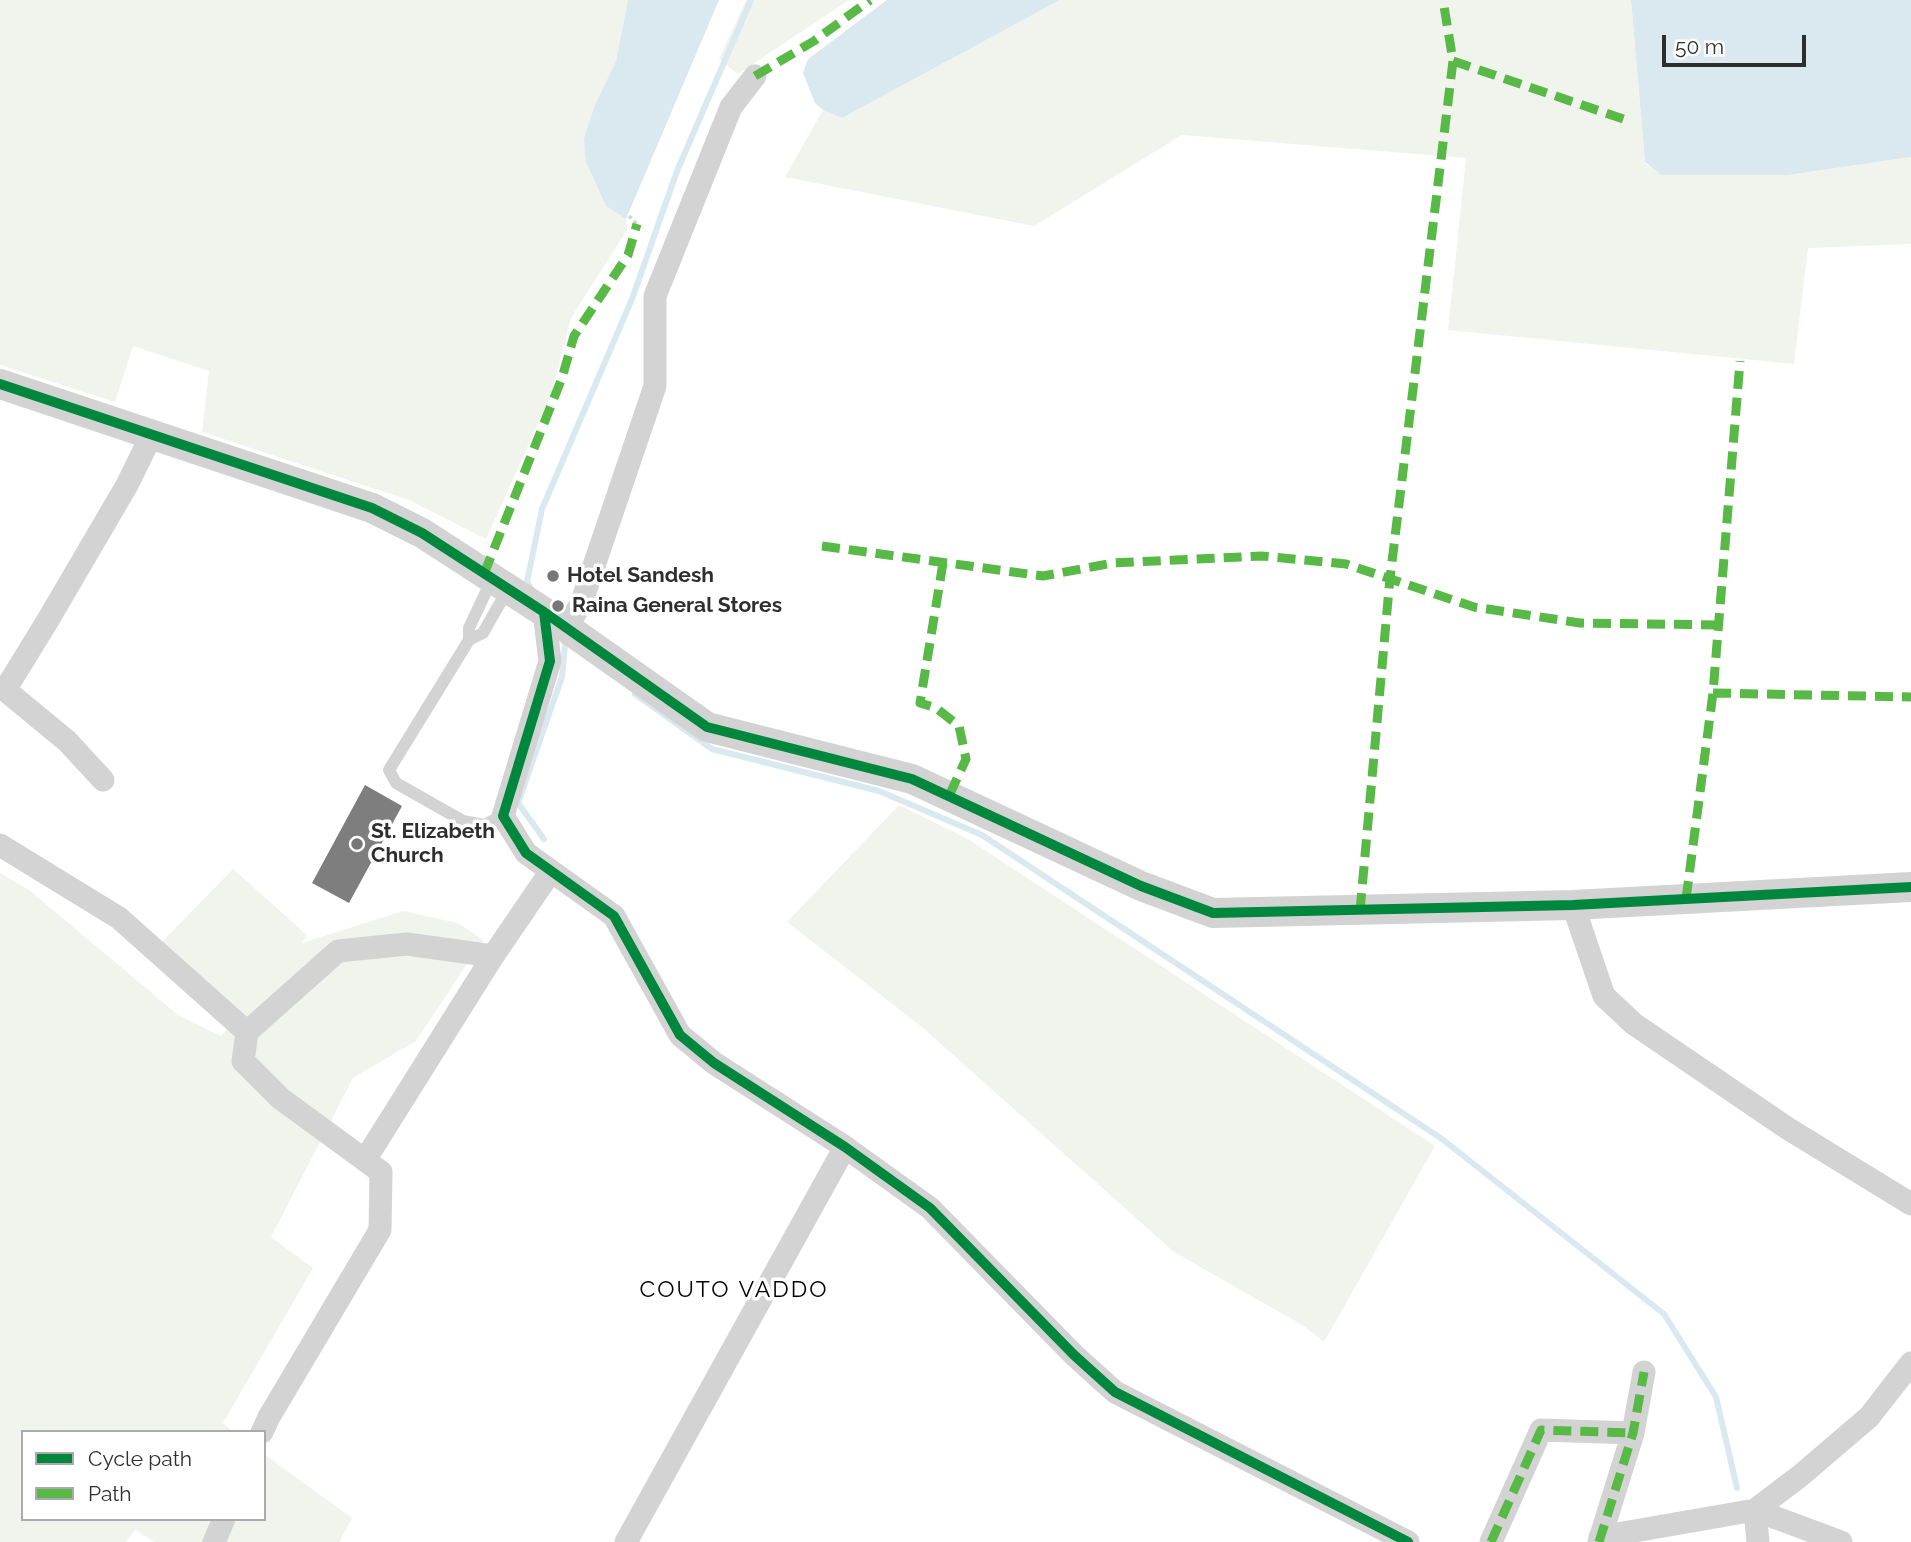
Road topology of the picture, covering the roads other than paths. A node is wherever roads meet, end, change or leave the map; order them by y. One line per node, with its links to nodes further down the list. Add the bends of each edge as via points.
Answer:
1 (755, 76): 5 (street, via 731,107 655,296 655,386 581,604)
2 (0, 384): 3 (street)
3 (152, 434): 4 (street, via 372,508 422,533); 7 (street, via 127,485)
4 (500, 584): 5 (street); 6 (lane, via 469,628); 6 (lane, via 483,633)
5 (554, 621): 9 (street, via 550,661); 13 (street, via 707,727 912,779 1141,886 1213,913)
6 (469, 640): 9 (lane, via 388,770 396,783 463,821 484,824)
7 (3, 688): 8 (street, via 67,741)
8 (103, 780)
9 (503, 816): 11 (street, via 526,853)
10 (0, 845): 15 (street, via 119,918)
11 (551, 871): 14 (street); 16 (street, via 614,915 680,1035 714,1063)
12 (1911, 887): 13 (street)
13 (1573, 905): 18 (street, via 1604,996 1634,1024 1787,1128)
14 (493, 956): 15 (street, via 407,944 338,951); 17 (street)
15 (247, 1032): 17 (street, via 243,1061 280,1098)
16 (845, 1147): 27 (street); 28 (street, via 930,1208 1115,1392)
17 (365, 1160): 21 (street, via 381,1172 380,1230)
18 (1911, 1203)
19 (1911, 1363): 23 (street, via 1869,1417)
20 (1644, 1371): 22 (street)
21 (263, 1430)
22 (1633, 1433): 25 (street); 29 (street, via 1541,1430)
23 (1755, 1510): 25 (street); 30 (street); 31 (street)
24 (223, 1521): 26 (street)
25 (1599, 1540)
26 (214, 1542)
27 (626, 1542)
28 (1408, 1542)
29 (1491, 1542)
30 (1758, 1542)
31 (1841, 1542)

